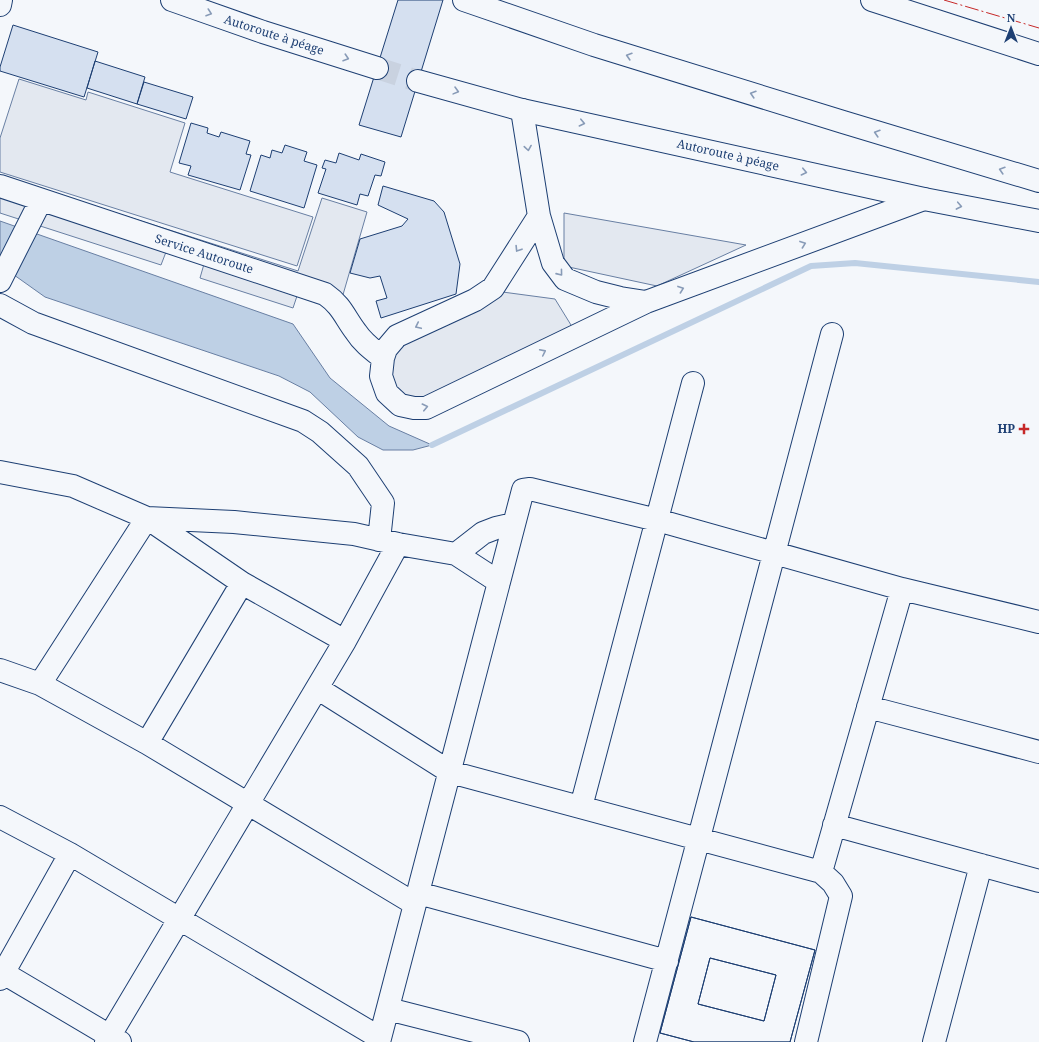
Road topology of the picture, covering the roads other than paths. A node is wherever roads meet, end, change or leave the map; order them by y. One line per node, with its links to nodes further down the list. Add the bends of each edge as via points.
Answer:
1 (2, 0): 5 (main road)
2 (172, 0): 7 (main road, Autoroute à péage, one-way to 7)
3 (464, 0): 10 (main road, one-way to 3, via 602,47)
4 (872, 0): 6 (main road)
5 (0, 5)
6 (1039, 54)
7 (377, 68)
8 (418, 81): 9 (main road, Autoroute à péage, one-way to 9)
9 (522, 110): 12 (main road, Autoroute à péage, one-way to 12); 14 (main road, one-way to 14)
10 (1039, 181)
11 (0, 186): 13 (main road, Service Autoroute)
12 (924, 199): 15 (main road, Autoroute à péage, one-way to 15); 17 (main road, one-way to 12)
13 (42, 200): 16 (main road); 20 (main road, Service Autoroute, via 325,294 342,310 361,340)
14 (539, 216): 17 (main road, one-way to 17, via 553,263 565,279 596,292); 20 (main road, one-way to 20, via 493,288 475,300 397,336 386,349)
15 (1039, 221)
16 (1, 279)
17 (646, 302): 20 (main road, one-way to 17, via 381,376 387,393 400,405 426,408)
18 (0, 305): 26 (main road, via 34,323 303,421 320,432 358,466 383,503)
19 (832, 334): 27 (main road)
20 (383, 358)
21 (693, 383): 24 (main road)
22 (0, 472): 23 (main road, via 74,486)
23 (147, 518): 26 (main road, via 242,523 354,534); 30 (main road); 35 (main road)
24 (657, 520): 25 (main road, via 530,489 523,490); 27 (main road); 42 (main road)
25 (514, 524): 28 (main road, via 483,533); 29 (main road)
26 (388, 542): 28 (main road); 33 (main road)
27 (774, 553): 31 (main road); 45 (main road)
28 (456, 554): 29 (main road)
29 (499, 582): 40 (main road)
30 (242, 584): 33 (main road); 38 (main road)
31 (902, 589): 32 (main road); 37 (main road)
32 (1039, 622)
33 (345, 641): 36 (main road)
34 (0, 670): 35 (main road)
35 (40, 684): 38 (main road)
36 (317, 688): 40 (main road); 41 (main road)
37 (868, 707): 39 (main road); 44 (main road)
38 (147, 743): 41 (main road)
39 (1039, 752)
40 (450, 772): 42 (main road); 50 (main road)
41 (248, 804): 50 (main road); 51 (main road)
42 (581, 807): 45 (main road)
43 (0, 816): 46 (main road)
44 (834, 825): 47 (main road); 48 (main road)
45 (699, 839): 48 (main road); 52 (main road)
46 (70, 854): 51 (main road); 53 (main road)
47 (981, 865): 49 (main road); 60 (main road)
48 (821, 872): 59 (main road, via 834,883 841,896)
49 (1039, 881)
50 (417, 898): 52 (main road); 54 (main road)
51 (179, 919): 55 (main road); 56 (main road)
52 (666, 961): 58 (main road)
53 (1, 974): 55 (main road)
54 (388, 1009): 56 (main road); 57 (main road)
55 (112, 1040)
56 (380, 1040)
57 (518, 1042)
58 (645, 1042)
59 (806, 1042)
60 (934, 1042)

